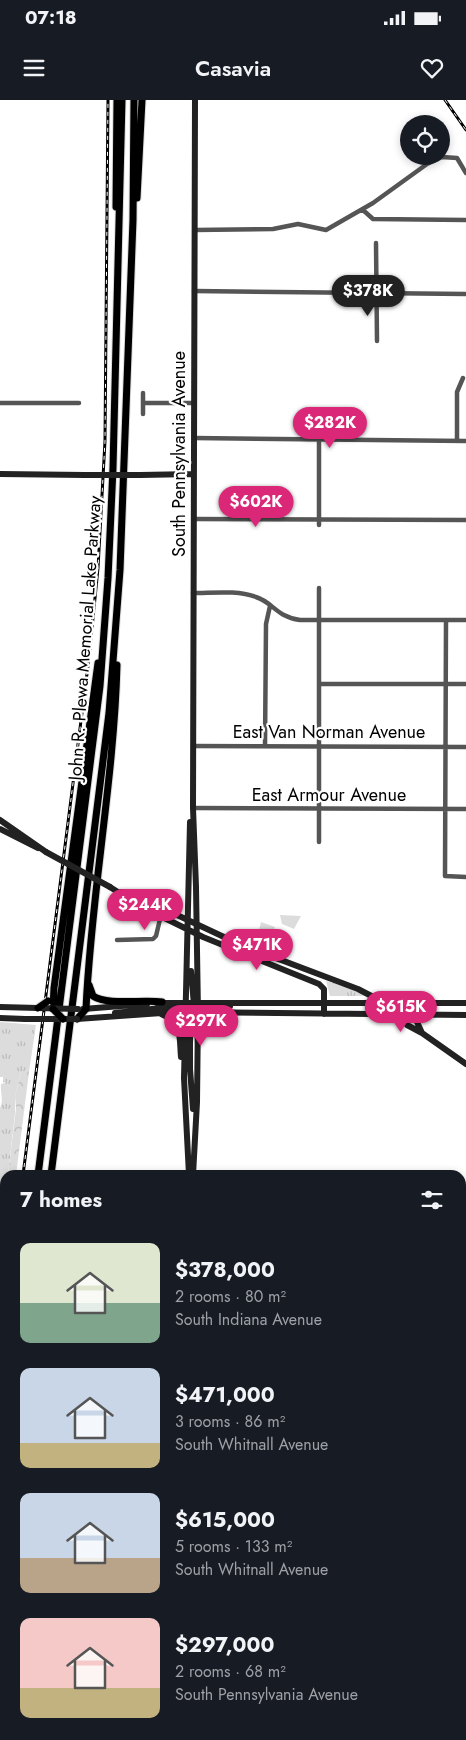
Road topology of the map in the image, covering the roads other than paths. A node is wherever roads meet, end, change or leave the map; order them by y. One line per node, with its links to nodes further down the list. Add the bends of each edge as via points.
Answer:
1 (117, 100): 12 (main road)
2 (122, 100): 12 (main road, John R. Plewa Memorial Lake Parkway)
3 (134, 100): 8 (main road, John R. Plewa Memorial Lake Parkway)
4 (142, 100): 8 (main road)
5 (195, 100): 10 (street, South Pennsylvania Avenue)
6 (466, 173): 7 (street, via 457,158 442,157 426,164)
7 (362, 210): 9 (street, via 373,219); 10 (street, via 326,230 298,224 274,230)
8 (133, 220): 34 (main road, John R. Plewa Memorial Lake Parkway)
9 (466, 220)
10 (194, 230): 13 (street, South Pennsylvania Avenue)
11 (376, 243): 14 (street)
12 (118, 287): 35 (main road, John R. Plewa Memorial Lake Parkway)
13 (194, 290): 14 (street); 22 (street, South Pennsylvania Avenue)
14 (378, 293): 15 (street); 16 (street)
15 (466, 294)
16 (377, 341)
17 (462, 378): 26 (street, via 457,392)
18 (143, 393): 21 (street)
19 (0, 402): 20 (street)
20 (79, 403)
21 (143, 403): 22 (street); 23 (street)
22 (194, 403): 24 (street, South Pennsylvania Avenue)
23 (143, 414)
24 (194, 438): 25 (street); 29 (street, South Pennsylvania Avenue)
25 (319, 440): 26 (street); 31 (street)
26 (457, 441): 27 (street)
27 (466, 442)
28 (0, 474): 29 (street, bridge)
29 (194, 474): 30 (street, South Pennsylvania Avenue)
30 (194, 518): 31 (street); 37 (street, South Pennsylvania Avenue)
31 (319, 519): 32 (street); 33 (street)
32 (466, 520)
33 (319, 525)
34 (120, 570): 67 (main road, via 116,702); 90 (main road, John R. Plewa Memorial Lake Parkway, via 109,713)
35 (108, 578): 73 (main road); 89 (main road, John R. Plewa Memorial Lake Parkway, via 84,828)
36 (320, 588): 39 (street)
37 (193, 593): 38 (street, via 246,594 258,597); 45 (street, South Pennsylvania Avenue)
38 (270, 606): 39 (street, via 290,618); 46 (street, via 266,624)
39 (320, 619): 40 (street); 42 (street)
40 (446, 620): 41 (street); 43 (street)
41 (466, 620)
42 (319, 684): 43 (street); 47 (street)
43 (446, 684): 44 (street); 48 (street)
44 (466, 684)
45 (193, 746): 46 (street, East Van Norman Avenue); 50 (street, South Pennsylvania Avenue)
46 (265, 746): 47 (street, East Van Norman Avenue)
47 (319, 746): 48 (street, East Van Norman Avenue); 51 (street)
48 (445, 747): 49 (street, East Van Norman Avenue); 52 (street)
49 (466, 747)
50 (193, 808): 51 (street, East Armour Avenue); 62 (street, South Pennsylvania Avenue, via 190,818); 63 (street, South Pennsylvania Avenue)
51 (319, 809): 52 (street, East Armour Avenue); 56 (street)
52 (445, 809): 53 (street, East Armour Avenue); 58 (street, via 445,876)
53 (466, 810)
54 (0, 820): 57 (street)
55 (0, 829): 57 (street)
56 (319, 842)
57 (46, 852): 59 (street, bridge)
58 (466, 876)
59 (122, 892): 60 (street); 61 (street, via 138,905)
60 (163, 909): 61 (street); 62 (street)
61 (161, 916): 64 (street); 66 (street, via 153,939)
62 (189, 922): 63 (street); 64 (street, South Pennsylvania Avenue)
63 (196, 925): 65 (street, South Pennsylvania Avenue); 70 (street)
64 (188, 930): 65 (street); 75 (street, South Pennsylvania Avenue)
65 (196, 934): 69 (street, via 319,984 324,989); 75 (street, South Pennsylvania Avenue)
66 (117, 940)
67 (88, 980): 68 (main road, via 93,996 98,999); 77 (main road)
68 (162, 1002): 75 (street); 77 (street)
69 (325, 1002): 70 (street); 75 (street, via 253,1002); 79 (street)
70 (384, 1002): 71 (street)
71 (411, 1003): 72 (street); 80 (street); 81 (street)
72 (466, 1003)
73 (51, 1004): 76 (main road, bridge); 77 (street, bridge); 84 (main road, bridge)
74 (0, 1007): 76 (street)
75 (192, 1007): 78 (street); 79 (street); 85 (street, via 127,1011); 88 (street, South Pennsylvania Avenue); 92 (street, South Pennsylvania Avenue, via 196,1136)
76 (38, 1008)
77 (82, 1009): 85 (main road)
78 (157, 1013): 85 (street); 88 (street, via 175,1021 178,1027)
79 (324, 1014): 80 (street)
80 (406, 1015): 81 (street); 86 (street, via 407,1025)
81 (416, 1015): 82 (street); 86 (street)
82 (466, 1015)
83 (0, 1018): 84 (street, bridge)
84 (63, 1019): 85 (street, bridge)
85 (80, 1019)
86 (422, 1033): 87 (street)
87 (466, 1064)
88 (184, 1078): 91 (street, South Pennsylvania Avenue)
89 (39, 1170)
90 (52, 1170)
91 (189, 1170)
92 (193, 1170)

